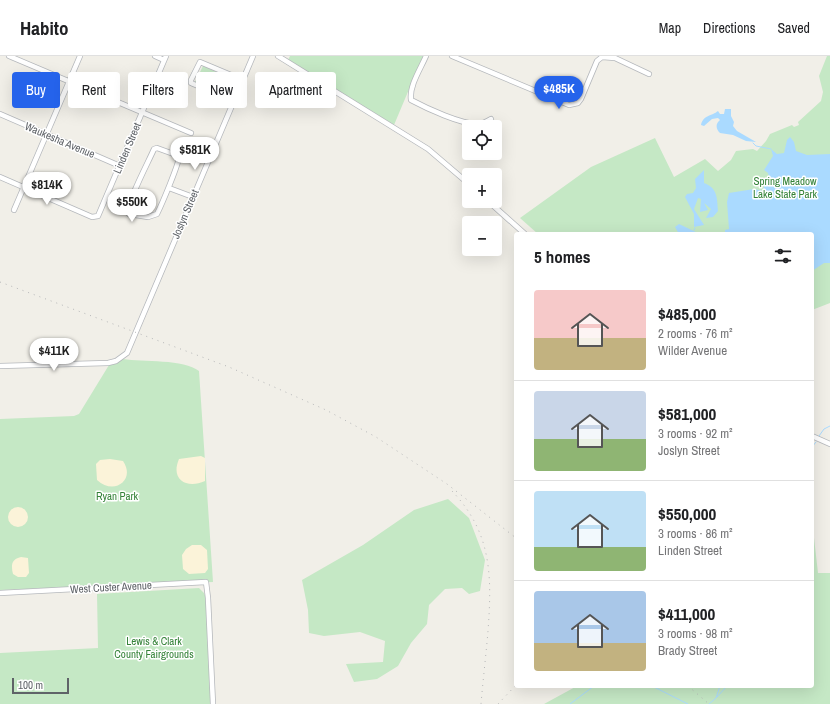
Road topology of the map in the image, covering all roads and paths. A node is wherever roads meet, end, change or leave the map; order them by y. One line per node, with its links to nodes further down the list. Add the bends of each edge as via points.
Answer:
1 (9, 56): 13 (street)
2 (80, 56): 9 (street)
3 (155, 56): 8 (street)
4 (253, 56): 11 (street, Joslyn Street)
5 (278, 56): 25 (street, via 428,150)
6 (426, 56): 20 (street, via 414,84 411,100 471,123 481,125)
7 (452, 56): 12 (street, via 569,105 578,103 581,99 597,61 602,58 615,58)
8 (165, 58): 18 (street, Linden Street)
9 (73, 72)
10 (224, 72): 15 (street, via 200,62 191,83)
11 (246, 72)
12 (649, 74)
13 (68, 81)
14 (68, 83): 22 (street)
15 (196, 85)
16 (120, 103): 18 (street)
17 (231, 108): 28 (street, Joslyn Street)
18 (142, 113): 21 (street); 23 (street, Linden Street)
19 (0, 114): 22 (street, Waukesha Avenue)
20 (491, 119)
21 (191, 133)
22 (47, 134): 23 (street, Waukesha Avenue); 26 (street)
23 (120, 166): 26 (street, Linden Street, via 96,217)
24 (0, 177): 26 (street)
25 (462, 178)
26 (24, 187): 30 (street)
27 (169, 188): 27 (street, via 157,214 148,217 129,214 129,206 154,150 161,149 179,156); 28 (street)
28 (193, 197): 32 (street, Joslyn Street, via 127,353 108,363)
29 (496, 208): 31 (street)
30 (14, 210)
31 (523, 232)
32 (0, 366)
33 (814, 437): 34 (street)
34 (830, 444)
35 (0, 594): 36 (street, West Custer Avenue, via 206,582)
36 (213, 704)

